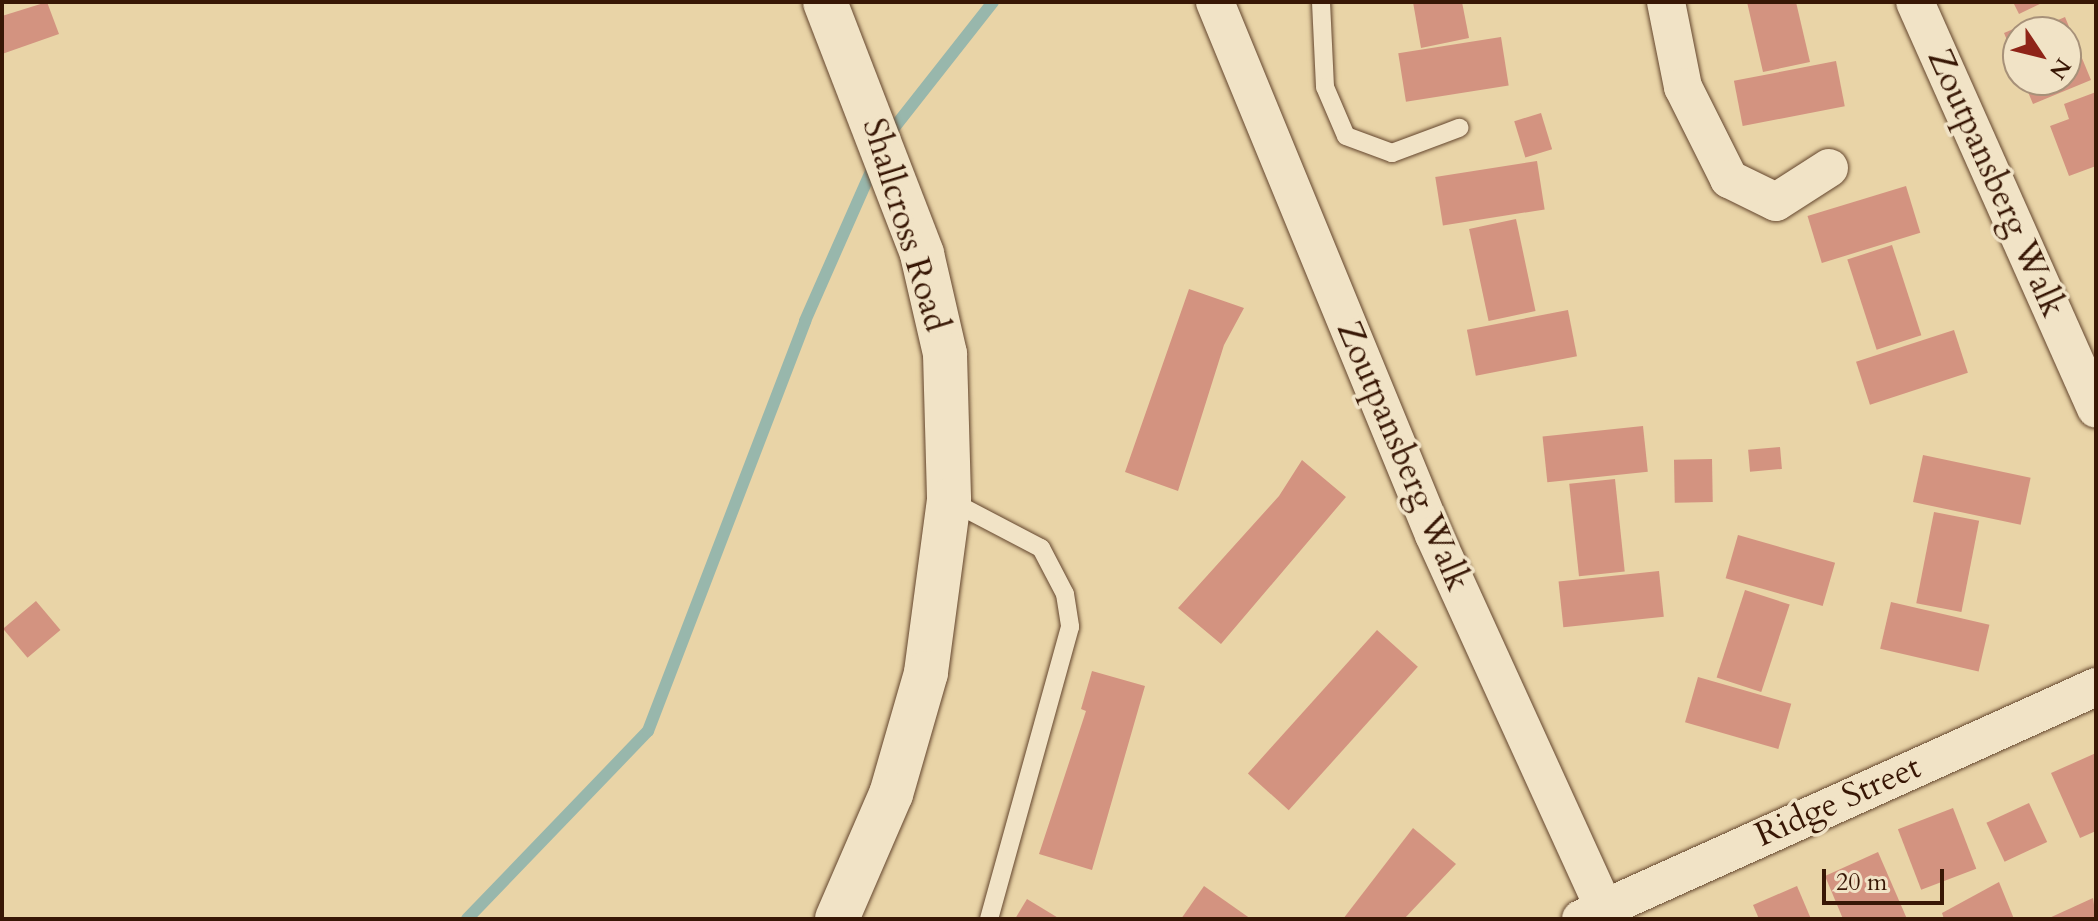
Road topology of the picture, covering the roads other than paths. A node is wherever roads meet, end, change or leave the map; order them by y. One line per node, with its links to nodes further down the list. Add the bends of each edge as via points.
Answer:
1 (825, 2): 9 (street, Shallcross Road, via 922,254 945,354)
2 (1215, 2): 11 (street, Zoutpansberg Walk)
3 (1321, 2): 6 (lane, via 1325,87 1346,136 1392,153)
4 (1666, 2): 7 (street, via 1683,87 1729,179 1776,202)
5 (1915, 2): 8 (street, Zoutpansberg Walk)
6 (1459, 128)
7 (1829, 168)
8 (2096, 409)
9 (949, 500): 12 (street, Shallcross Road, via 926,673 891,794); 13 (lane, via 1041,548 1065,594 1070,627)
10 (2096, 687): 11 (street, Ridge Street)
11 (1592, 912)
12 (837, 919)
13 (989, 919)

